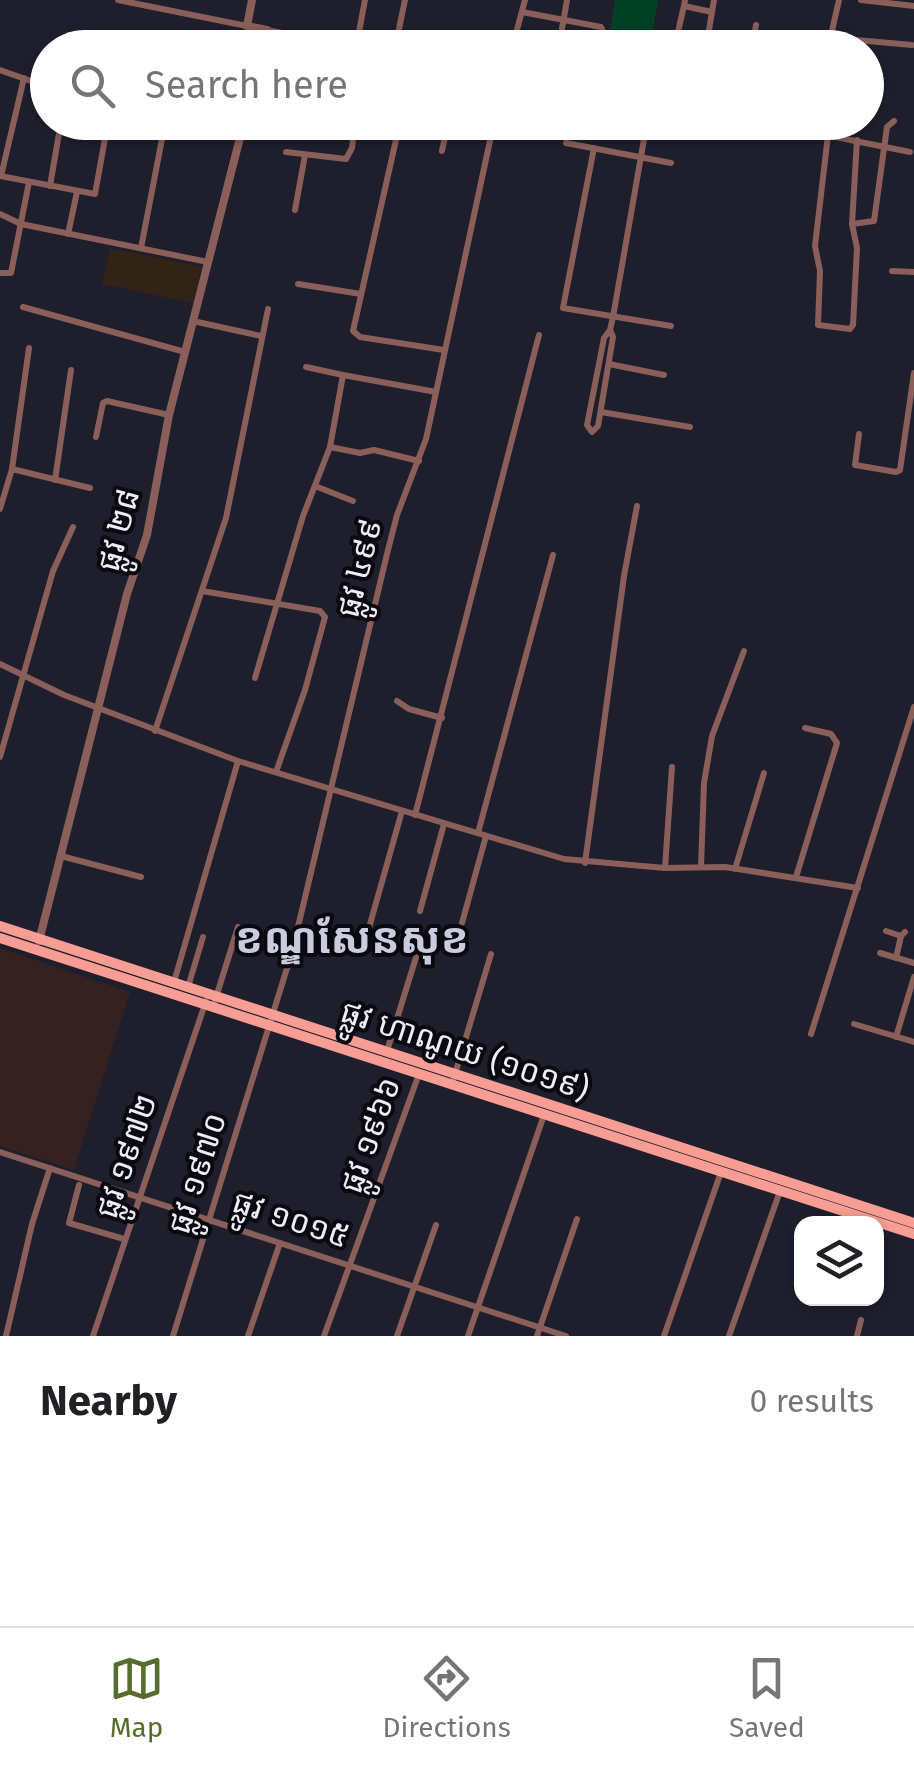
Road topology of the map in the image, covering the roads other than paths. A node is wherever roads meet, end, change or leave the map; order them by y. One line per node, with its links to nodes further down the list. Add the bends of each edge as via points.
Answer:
1 (118, 0): 10 (street)
2 (252, 0): 17 (street)
3 (364, 0): 19 (street)
4 (405, 0): 20 (street)
5 (525, 0): 13 (street)
6 (567, 0): 15 (street)
7 (714, 0): 14 (street)
8 (839, 0): 27 (street)
9 (861, 0): 12 (street)
10 (139, 2): 17 (street)
11 (684, 3): 14 (street); 24 (street)
12 (914, 6)
13 (522, 12): 15 (street); 21 (street)
14 (712, 12): 25 (street)
15 (563, 20): 22 (street); 23 (street)
16 (756, 25): 26 (street)
17 (247, 26): 18 (street)
18 (267, 30)
19 (359, 30)
20 (399, 30)
21 (517, 30)
22 (561, 30)
23 (602, 30)
24 (678, 30)
25 (709, 30)
26 (755, 30)
27 (832, 30)
28 (884, 42): 29 (street)
29 (912, 45)
30 (0, 70): 31 (street)
31 (24, 78): 32 (street); 54 (street)
32 (30, 80)
33 (894, 122): 46 (street, via 887,127)
34 (58, 140): 56 (street)
35 (105, 140): 57 (street, via 96,194)
36 (162, 140): 63 (street)
37 (239, 140): 64 (street, ផ្លូវ ២៨)
38 (353, 140): 51 (street, via 346,159)
39 (396, 140): 69 (street)
40 (444, 140): 48 (street)
41 (490, 140): 79 (street, ផ្លូវ ៤៩៩)
42 (643, 140): 52 (street)
43 (827, 140): 61 (street, via 815,246 818,325 853,325)
44 (857, 140): 46 (street); 61 (street)
45 (566, 143): 47 (street)
46 (886, 147): 50 (street); 61 (street, via 874,221)
47 (594, 148): 52 (street); 72 (street, via 564,308)
48 (442, 151)
49 (286, 152): 51 (street)
50 (910, 152)
51 (305, 156): 58 (street)
52 (640, 157): 53 (street); 72 (street)
53 (671, 163)
54 (1, 176): 55 (street)
55 (30, 182): 56 (street); 60 (street)
56 (50, 186): 57 (street)
57 (76, 192): 62 (street)
58 (295, 210)
59 (0, 214): 60 (street)
60 (21, 224): 62 (street); 67 (street, via 11,273)
61 (852, 224)
62 (68, 234): 63 (street)
63 (141, 248): 64 (street)
64 (208, 262): 73 (street, ផ្លូវ ២៨)
65 (892, 271): 66 (street)
66 (914, 272)
67 (0, 273)
68 (298, 284): 69 (street)
69 (362, 294): 79 (street, via 353,332 360,337)
70 (23, 307): 80 (street)
71 (268, 310): 77 (street)
72 (612, 317): 74 (street); 75 (street)
73 (193, 321): 77 (street); 80 (street, ផ្លូវ ២៨)
74 (671, 326)
75 (610, 330): 81 (street); 88 (street, via 587,425 592,432)
76 (540, 335): 113 (street)
77 (262, 336): 104 (street, via 226,518)
78 (29, 348): 95 (street)
79 (444, 350): 87 (street, ផ្លូវ ៤៩៩)
80 (185, 352): 89 (street, ផ្លូវ ២៨)
81 (609, 364): 86 (street); 88 (street)
82 (306, 366): 85 (street)
83 (72, 370): 96 (street)
84 (914, 373): 91 (street, via 900,470 855,465)
85 (342, 375): 87 (street); 93 (street)
86 (664, 375)
87 (436, 392): 94 (street, ផ្លូវ ៤៩៩)
88 (600, 412): 90 (street)
89 (169, 415): 92 (street, via 107,401); 112 (street, ផ្លូវ ២៨, via 146,534)
90 (690, 427)
91 (859, 434)
92 (96, 437)
93 (330, 447): 94 (street); 97 (street)
94 (419, 461): 121 (street, ផ្លូវ ៤៩៩, via 397,515)
95 (12, 469): 96 (street); 101 (street)
96 (55, 480): 98 (street)
97 (316, 486): 99 (street); 105 (street)
98 (90, 488)
99 (353, 501)
100 (637, 506): 127 (street)
101 (0, 509)
102 (73, 526): 108 (street, via 52,571)
103 (553, 554): 125 (street)
104 (202, 591): 105 (street); 115 (street)
105 (278, 604): 109 (street); 119 (street, via 325,616)
106 (744, 652): 128 (street, via 712,736)
107 (0, 664): 108 (street)
108 (24, 676): 112 (street); 116 (street)
109 (255, 678)
110 (397, 700): 113 (street)
111 (914, 708): 133 (street)
112 (97, 709): 115 (street); 126 (street, ផ្លូវ ២៨)
113 (442, 718): 123 (street)
114 (805, 728): 132 (street, via 831,734 837,743)
115 (155, 732): 117 (street)
116 (0, 757)
117 (238, 761): 119 (street); 149 (street)
118 (672, 767): 129 (street)
119 (276, 772): 121 (street)
120 (764, 773): 130 (street)
121 (328, 789): 122 (street); 152 (street, ផ្លូវ ៤៩៩)
122 (402, 811): 123 (street); 143 (street)
123 (414, 816): 124 (street)
124 (444, 824): 125 (street); 134 (street)
125 (482, 835): 127 (street); 135 (street)
126 (61, 856): 131 (street); 142 (street, ផ្លូវ ២៨)
127 (586, 863): 129 (street)
128 (701, 867): 129 (street); 130 (street)
129 (666, 868)
130 (735, 869): 132 (street)
131 (141, 877)
132 (796, 877): 133 (street)
133 (858, 888): 154 (street)
134 (420, 911)
135 (462, 924)
136 (0, 926): 142 (main road, ផ្លូវ ហាណូយ (១០១៩))
137 (238, 927): 151 (street, ផ្លូវ ១៩៧២)
138 (886, 931): 146 (street, via 903,934)
139 (203, 937): 150 (street)
140 (0, 938): 142 (main road, ផ្លូវ ហាណូយ (១០១៩))
141 (422, 938): 157 (street)
142 (38, 945): 149 (main road, ផ្លូវ ហាណូយ (១០១៩)); 151 (main road, ផ្លូវ ហាណូយ (១០១៩))
143 (363, 949)
144 (880, 953): 146 (street)
145 (491, 954): 159 (street)
146 (896, 958): 147 (street)
147 (914, 964)
148 (914, 977): 155 (street)
149 (174, 982): 150 (main road, ផ្លូវ ហាណូយ (១០១៩))
150 (188, 986): 151 (main road, ផ្លូវ ហាណូយ (១០១៩))
151 (211, 1000): 152 (main road, ផ្លូវ ហាណូយ (១០១៩)); 166 (street, ផ្លូវ ១៩៧២)
152 (272, 1020): 157 (main road, ផ្លូវ ហាណូយ (១០១៩)); 158 (main road, ផ្លូវ ហាណូយ (១០១៩)); 167 (street, ផ្លូវ ១៩៧០)
153 (854, 1024): 155 (street)
154 (812, 1034)
155 (896, 1037): 156 (street)
156 (914, 1042)
157 (387, 1051): 158 (main road, ផ្លូវ ហាណូយ (១០១៩))
158 (420, 1068): 159 (main road, ផ្លូវ ហាណូយ (១០១៩)); 174 (street, ផ្លូវ ១៩៦៦)
159 (454, 1079): 160 (main road, ផ្លូវ ហាណូយ (១០១៩)); 162 (main road, ផ្លូវ ហាណូយ (១០១៩))
160 (544, 1114): 162 (main road, ផ្លូវ ហាណូយ (១០១៩)); 176 (street)
161 (0, 1152): 163 (street, ផ្លូវ ១០១៥)
162 (722, 1166): 165 (main road, ផ្លូវ ហាណូយ (១០១៩)); 169 (main road, ផ្លូវ ហាណូយ (១០១៩)); 187 (street)
163 (50, 1168): 166 (street, ផ្លូវ ១០១៥); 179 (street)
164 (78, 1186): 172 (street, via 69,1223)
165 (780, 1190): 171 (main road, ផ្លូវ ហាណូយ (១០១៩)); 188 (street)
166 (138, 1195): 167 (street, ផ្លូវ ១០១៥); 172 (street, ផ្លូវ ១៩៧២)
167 (208, 1219): 173 (street, ផ្លូវ ១០១៥); 181 (street, ផ្លូវ ១៩៧០)
168 (576, 1219): 178 (street)
169 (914, 1223)
170 (436, 1226): 175 (street)
171 (914, 1234)
172 (124, 1239): 180 (street, ផ្លូវ ១៩៧២)
173 (280, 1242): 174 (street, ផ្លូវ ១០១៥); 182 (street)
174 (350, 1264): 175 (street, ផ្លូវ ១០១៥); 183 (street, ផ្លូវ ១៩៦៦)
175 (415, 1286): 176 (street, ផ្លូវ ១០១៥); 184 (street)
176 (479, 1307): 178 (street, ផ្លូវ ១០១៥); 185 (street)
177 (860, 1320): 189 (street)
178 (538, 1332): 186 (street, ផ្លូវ ១០១៥)
179 (6, 1336)
180 (93, 1336)
181 (172, 1336)
182 (248, 1336)
183 (324, 1336)
184 (398, 1336)
185 (468, 1336)
186 (566, 1336)
187 (664, 1336)
188 (729, 1336)
189 (857, 1336)

